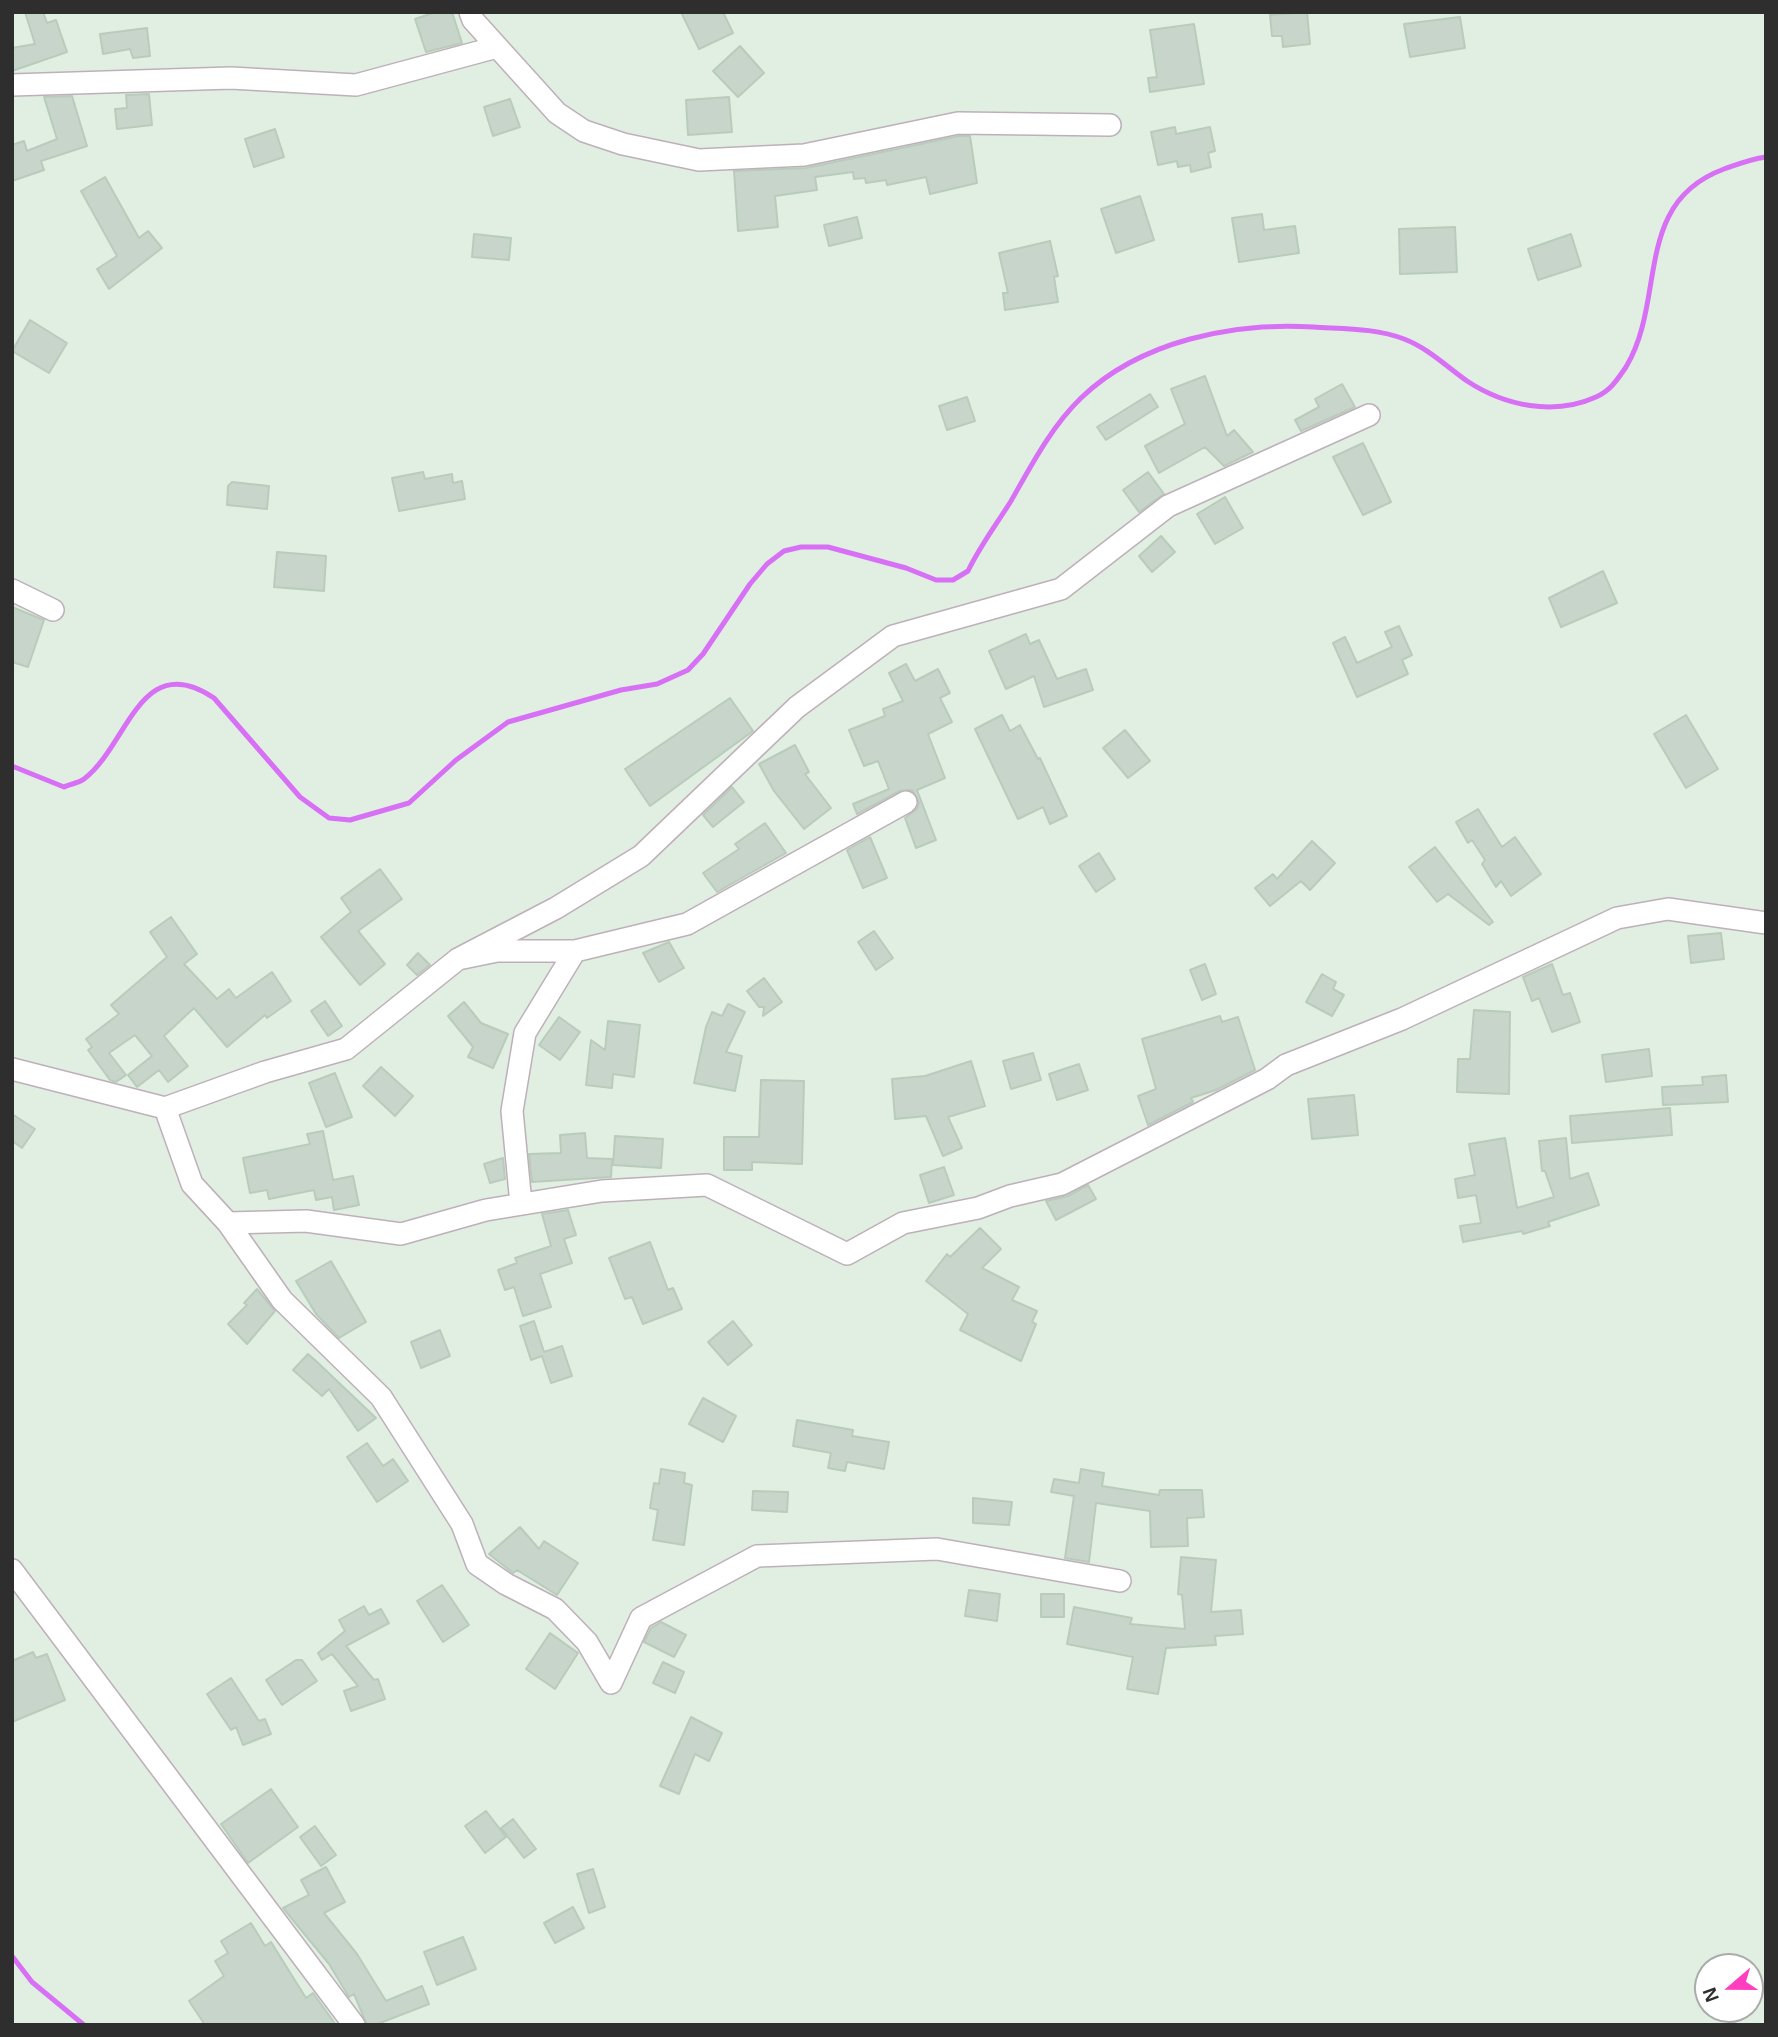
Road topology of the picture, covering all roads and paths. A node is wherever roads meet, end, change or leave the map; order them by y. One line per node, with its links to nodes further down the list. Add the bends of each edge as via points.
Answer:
1 (470, 12): 2 (street)
2 (497, 47): 3 (street, via 356,85 231,78); 4 (street, via 557,113 584,131 699,160 804,155 958,123)
3 (12, 85)
4 (1110, 125)
5 (1369, 415): 11 (street, via 1168,506 1061,589 893,636 797,707 641,856 556,908)
6 (12, 590): 7 (street)
7 (52, 610)
8 (906, 802): 10 (street, via 687,924)
9 (1766, 923): 14 (street, via 1668,909 1617,918 1402,1019 1286,1065 1062,1184 978,1208 915,1219 847,1255 706,1185 602,1191)
10 (575, 951): 11 (street, via 497,951); 14 (street, via 525,1033 512,1111)
11 (457, 959): 13 (street, via 346,1049)
12 (12, 1069): 13 (street)
13 (165, 1108): 15 (street, via 192,1184)
14 (521, 1204): 15 (street, via 401,1234 306,1221)
15 (229, 1223): 17 (street, via 282,1300 382,1396 462,1524 477,1564 555,1609 587,1642 611,1683 641,1618 757,1556 937,1549)
16 (12, 1570): 18 (street)
17 (1120, 1581)
18 (354, 2025)

